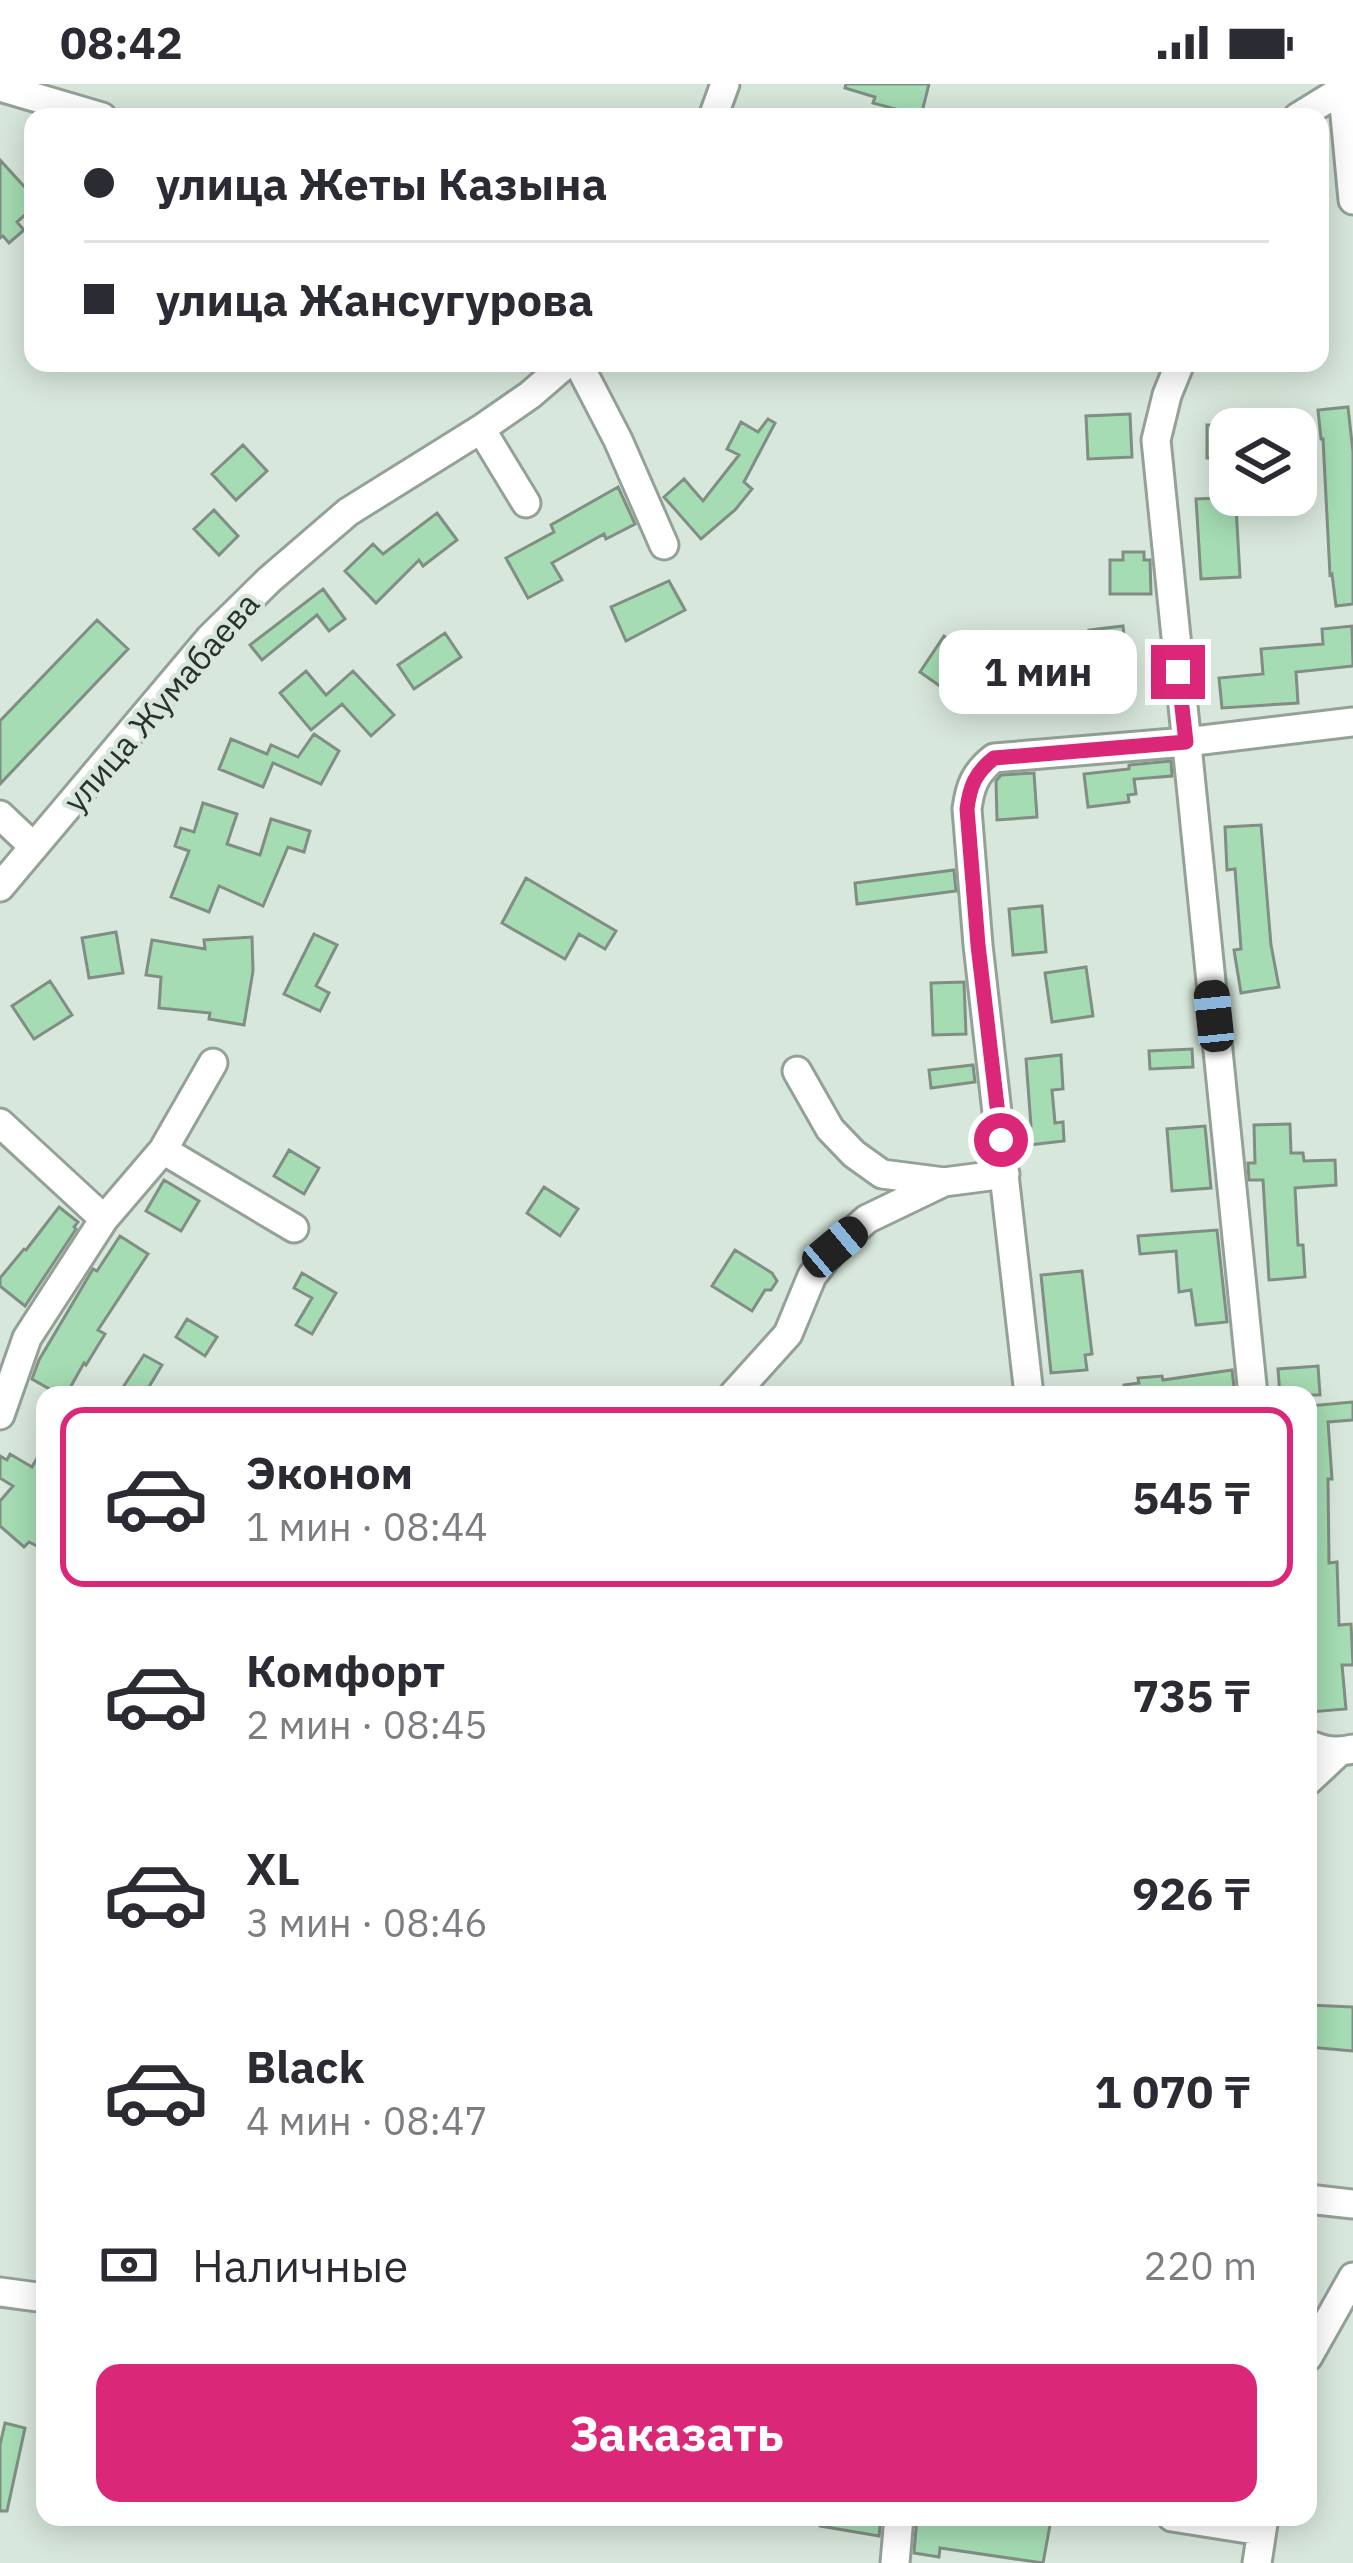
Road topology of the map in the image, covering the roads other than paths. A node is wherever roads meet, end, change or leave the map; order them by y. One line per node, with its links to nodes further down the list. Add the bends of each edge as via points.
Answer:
1 (0, 87): 3 (street)
2 (1342, 87): 4 (street); 5 (street)
3 (71, 108)
4 (1311, 108)
5 (1353, 200)
6 (557, 372): 9 (street, улица Жумабаева)
7 (583, 372): 11 (street)
8 (1176, 372): 13 (street, via 1156,440)
9 (481, 429): 10 (street); 15 (street, улица Жумабаева, via 348,512 269,580)
10 (526, 503)
11 (664, 545)
12 (1353, 722): 13 (street)
13 (1186, 742): 21 (street, via 994,758 970,787 978,945); 27 (street)
14 (0, 814): 15 (street)
15 (34, 847): 16 (street, улица Жумабаева)
16 (0, 887)
17 (213, 1063): 20 (street)
18 (797, 1071): 22 (street, via 854,1154 882,1174)
19 (0, 1123): 23 (street)
20 (163, 1150): 23 (street); 24 (street)
21 (1005, 1174): 22 (street); 26 (street)
22 (944, 1182): 25 (street, via 867,1220 835,1247 812,1276 788,1334)
23 (104, 1219): 28 (street, via 27,1339)
24 (294, 1228)
25 (741, 1386)
26 (1028, 1386)
27 (1252, 1386)
28 (0, 1415)
29 (1346, 1750): 30 (street)
30 (1317, 1774)
31 (1317, 2200): 32 (street)
32 (1353, 2204)
33 (1353, 2277): 36 (street)
34 (0, 2292): 35 (street)
35 (36, 2297)
36 (1317, 2341)
37 (898, 2526): 39 (street)
38 (1263, 2526): 40 (street)
39 (895, 2563)
40 (1258, 2563)

